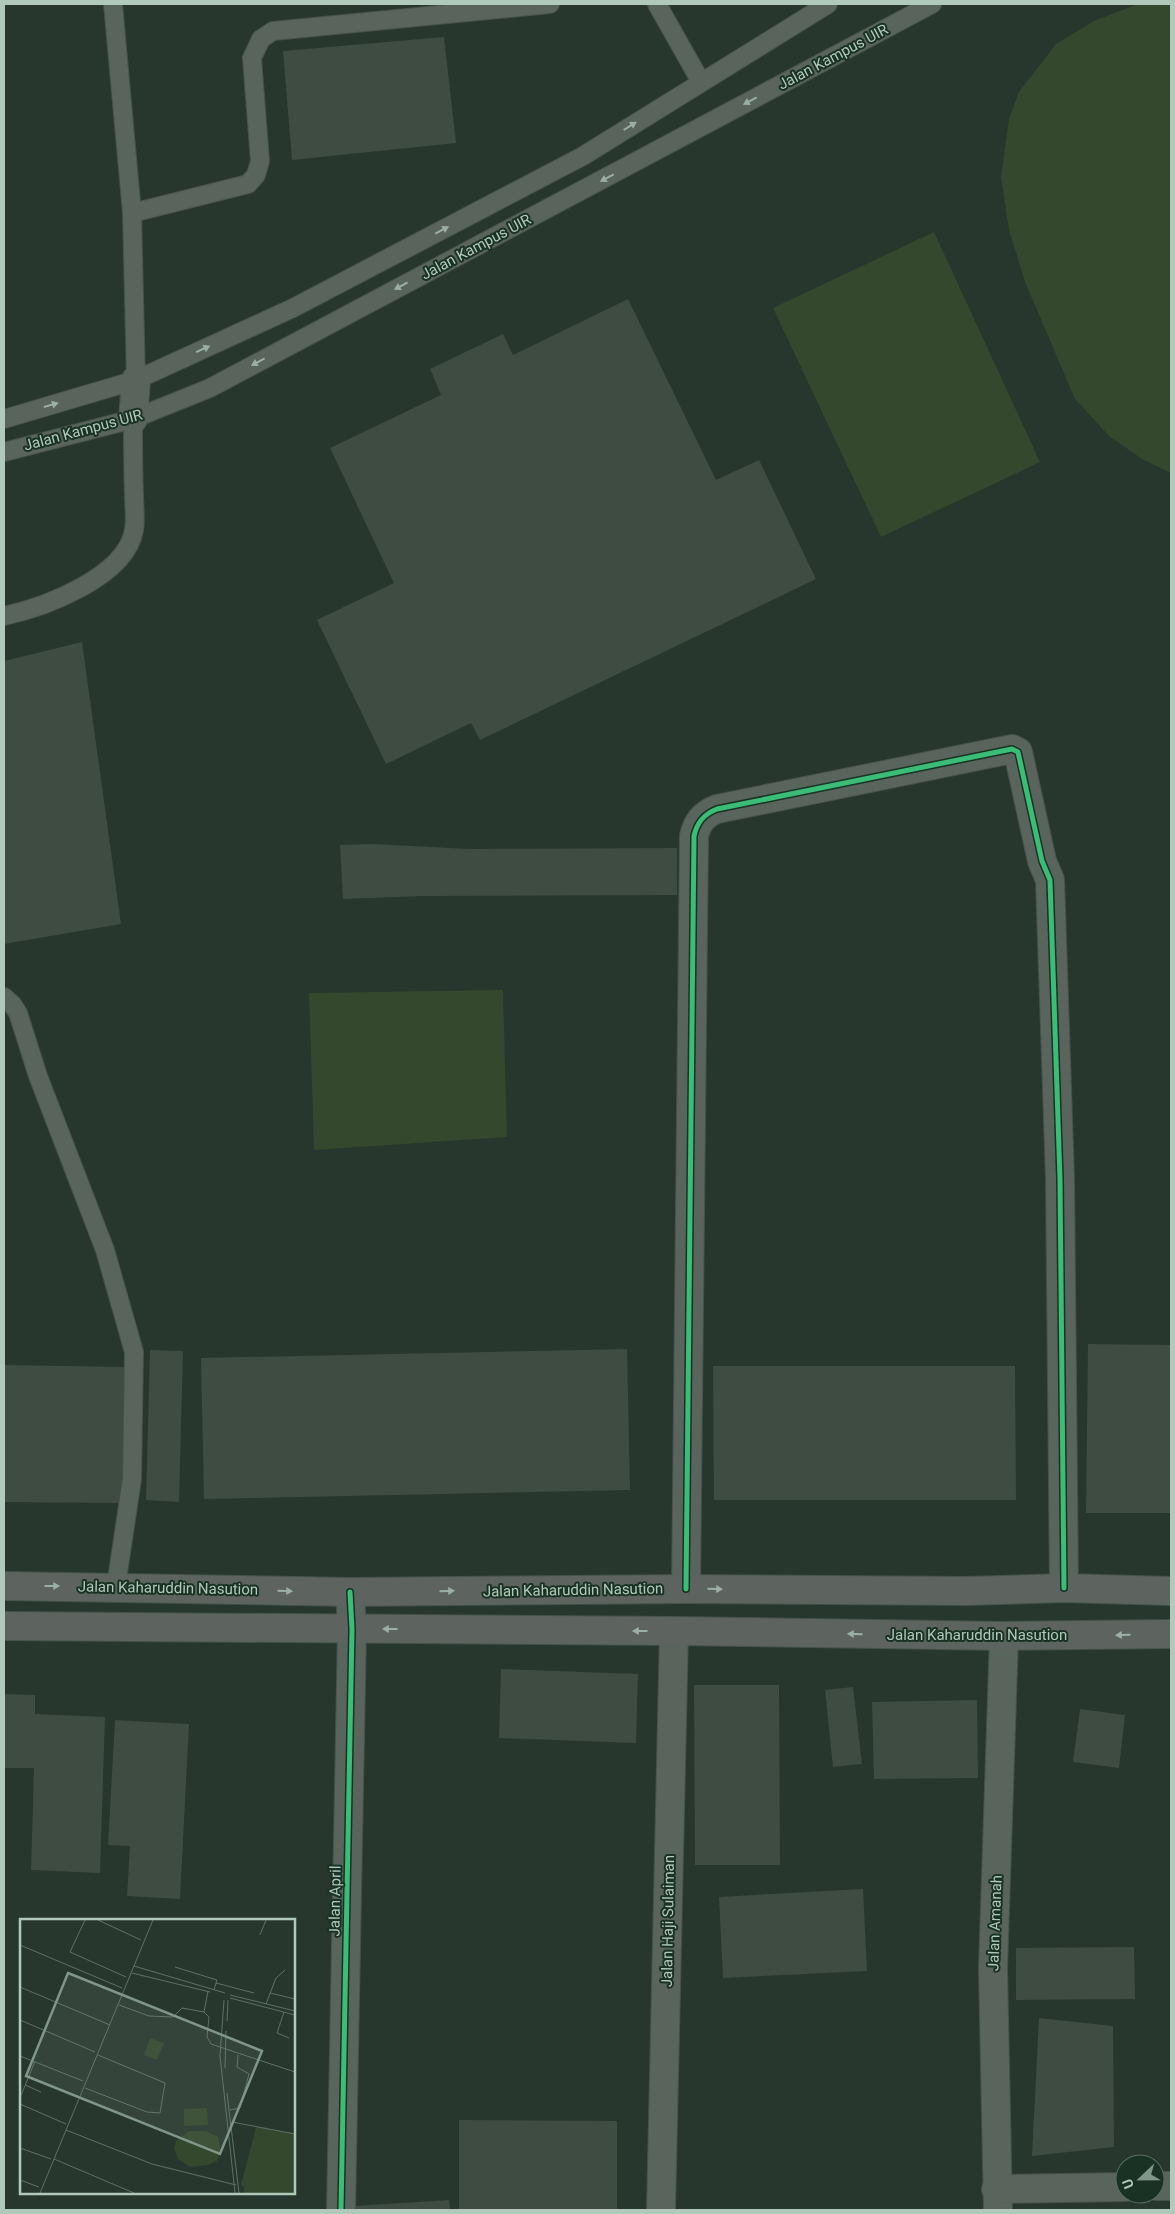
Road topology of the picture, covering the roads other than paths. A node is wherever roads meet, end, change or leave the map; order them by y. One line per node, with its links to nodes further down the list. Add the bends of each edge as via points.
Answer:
1 (114, 4): 7 (lane)
2 (550, 4): 7 (lane, via 273,31 261,39 252,58 260,161 256,175 248,184)
3 (657, 4): 6 (lane)
4 (932, 4): 10 (lane, Jalan Kampus UIR, one-way to 10, via 210,388)
5 (819, 6): 6 (lane, Jalan Kampus UIR)
6 (701, 82): 8 (lane, Jalan Kampus UIR, one-way to 6, via 293,308 574,161)
7 (132, 213): 8 (lane)
8 (136, 380): 9 (lane, Jalan Kampus UIR, one-way to 8); 10 (street)
9 (4, 419)
10 (133, 419): 11 (lane, Jalan Kampus UIR); 12 (lane, via 134,530 126,549 117,562 76,592)
11 (4, 452)
12 (4, 616)
13 (4, 997): 15 (lane, via 18,1013 38,1076 105,1250 134,1352 132,1479)
14 (4, 1586): 15 (highway, Jalan Kaharuddin Nasution, one-way to 15)
15 (116, 1586): 18 (highway, Jalan Kaharuddin Nasution, one-way to 18)
16 (1064, 1588): 17 (highway, Jalan Kaharuddin Nasution, one-way to 16, via 966,1591); 17 (street, via 1060,1179 1050,880 1042,861 1018,752 1012,749 717,809 696,825); 19 (highway, Jalan Kaharuddin Nasution)
17 (686, 1589): 18 (highway, Jalan Kaharuddin Nasution, one-way to 17)
18 (350, 1592): 21 (street, Jalan April)
19 (1171, 1592)
20 (4, 1626): 21 (highway, Jalan Kaharuddin Nasution)
21 (352, 1628): 22 (highway, Jalan Kaharuddin Nasution, one-way to 21); 27 (street, Jalan April)
22 (674, 1631): 24 (highway, Jalan Kaharuddin Nasution, one-way to 22); 28 (street, Jalan Haji Sulaiman)
23 (1171, 1634): 24 (highway, Jalan Kaharuddin Nasution, one-way to 24)
24 (1004, 1636): 26 (street, Jalan Amanah, via 993,1968)
25 (1115, 2187): 26 (street)
26 (997, 2199)
27 (342, 2210)
28 (661, 2210)

